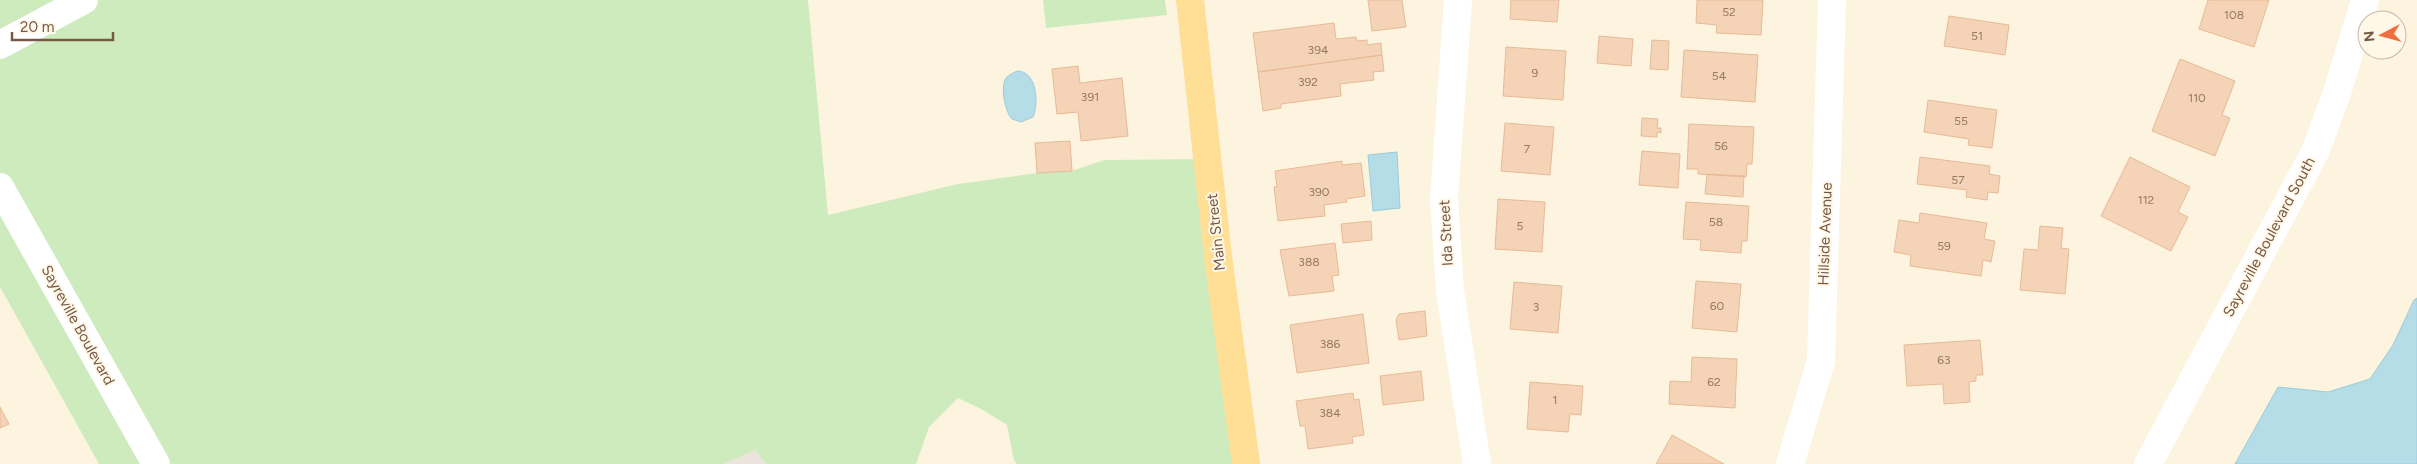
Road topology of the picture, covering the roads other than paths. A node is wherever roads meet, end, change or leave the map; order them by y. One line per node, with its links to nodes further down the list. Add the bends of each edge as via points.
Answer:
1 (84, 0): 6 (street)
2 (1190, 0): 9 (main road, Main Street, via 1218,258)
3 (1458, 0): 10 (street, Ida Street, via 1444,198 1450,292)
4 (1832, 0): 11 (street, Hillside Avenue, via 1821,361)
5 (2365, 0): 12 (street, Sayreville Boulevard South, via 2315,152)
6 (0, 45)
7 (0, 187): 8 (street, Sayreville Boulevard)
8 (156, 464)
9 (1246, 464)
10 (1477, 464)
11 (1790, 464)
12 (2148, 464)

